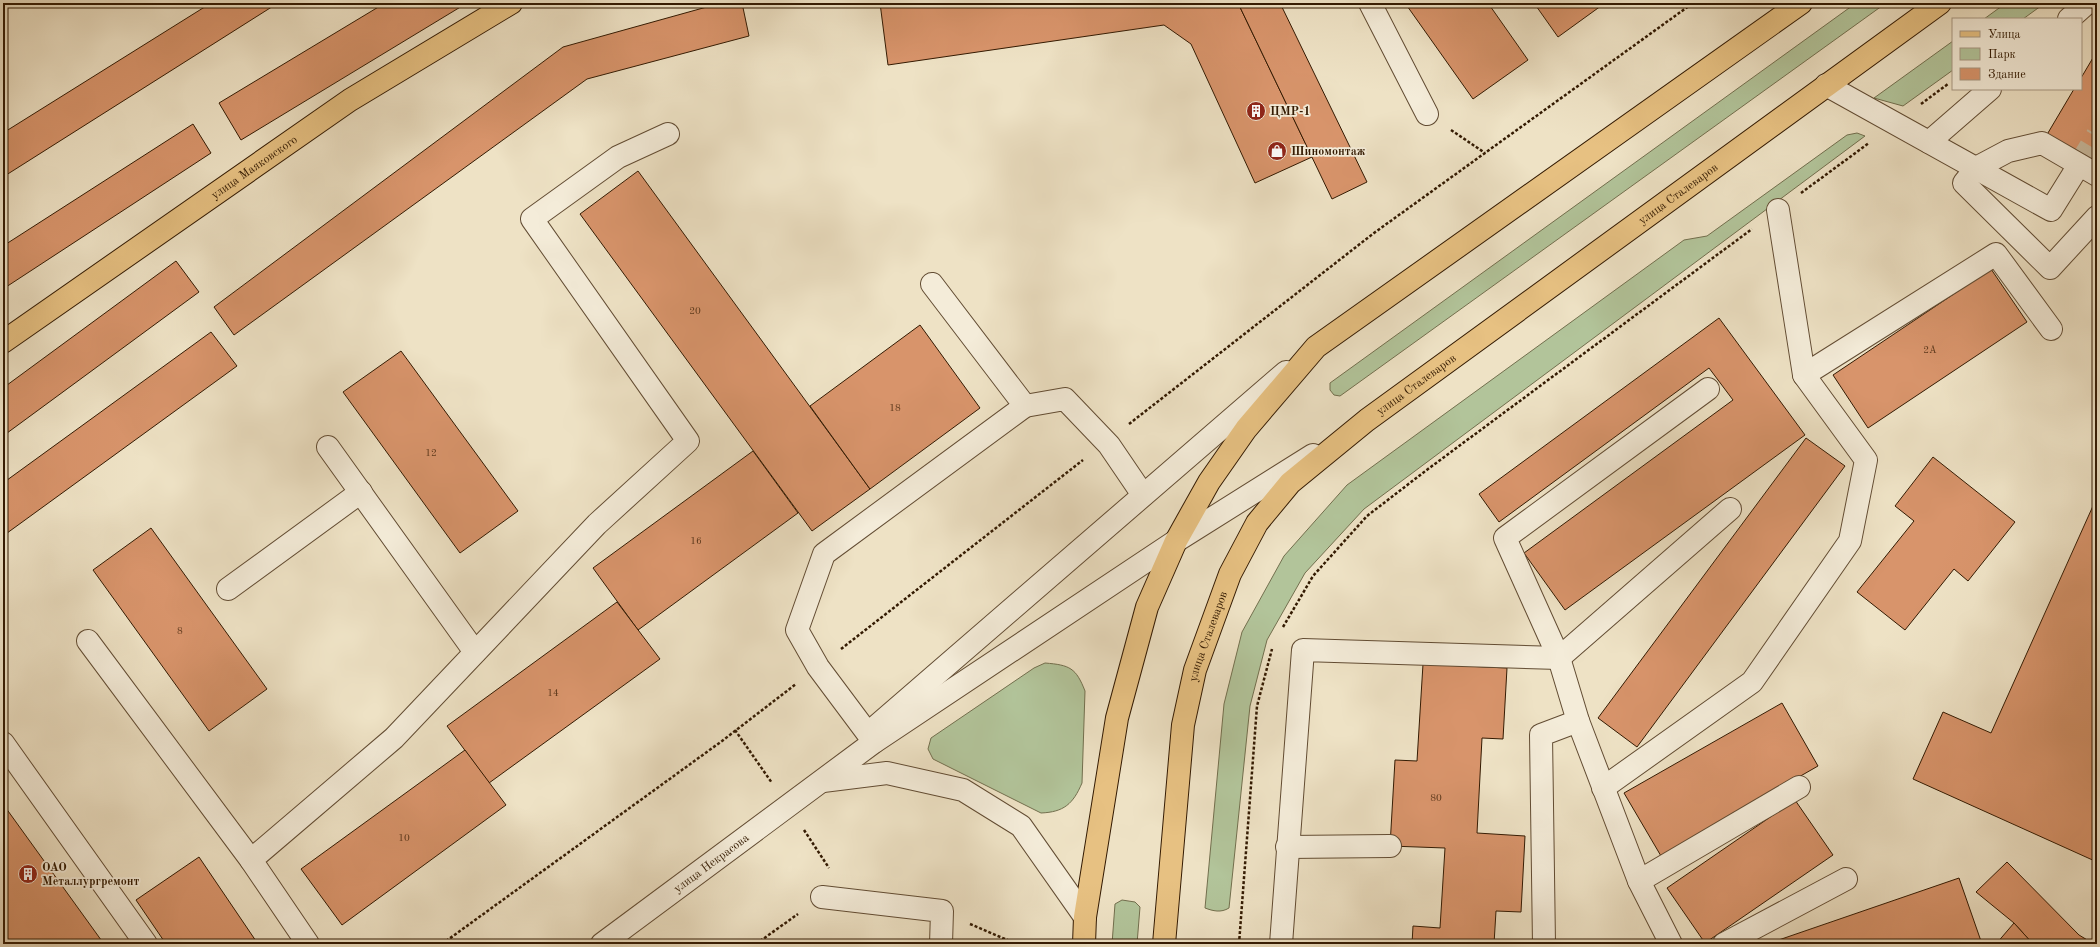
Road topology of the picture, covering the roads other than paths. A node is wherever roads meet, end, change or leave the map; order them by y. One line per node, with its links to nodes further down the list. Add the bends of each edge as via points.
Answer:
1 (511, 3): 18 (main road, улица Маяковского, via 350,100)
2 (1370, 3): 9 (street)
3 (1801, 3): 19 (main road)
4 (1940, 3): 7 (main road, улица Сталеваров)
5 (2087, 3): 6 (street)
6 (2070, 18)
7 (1826, 85): 11 (street); 23 (main road, улица Сталеваров)
8 (1989, 90): 11 (street)
9 (1427, 114)
10 (668, 134): 31 (street, via 618,157 532,219 688,441 597,524)
11 (1929, 142): 12 (street)
12 (1976, 168): 13 (street, via 2008,151 2042,143); 13 (street, via 2051,210); 15 (street, via 1964,183 2050,268)
13 (2088, 170)
14 (1778, 210): 20 (street)
15 (2097, 217)
16 (932, 284): 22 (street)
17 (2051, 329): 20 (street, via 1996,254)
18 (3, 342)
19 (1316, 347): 26 (street); 28 (main road, via 1246,429 1209,482)
20 (1804, 375): 37 (street, via 1866,460 1850,541 1752,682)
21 (1708, 389): 32 (street, via 1505,538)
22 (1025, 406): 26 (street, via 1065,399 1106,442); 34 (street, via 824,554 797,630 818,667)
23 (1367, 420): 28 (street); 51 (main road, улица Сталеваров, via 1290,483 1257,523 1230,574 1196,670 1183,725)
24 (328, 447): 25 (street)
25 (361, 492): 29 (street); 31 (street)
26 (1143, 495): 34 (street)
27 (1730, 509): 32 (street)
28 (1176, 541): 34 (street); 45 (main road, via 1147,607 1117,718)
29 (228, 589)
30 (88, 641): 41 (street)
31 (475, 652): 41 (street, via 394,738)
32 (1559, 658): 33 (street); 40 (street, via 1303,650)
33 (1578, 721): 37 (street); 53 (street, via 1541,735)
34 (871, 738): 36 (street, улица Некрасова)
35 (3, 743): 46 (street)
36 (819, 782): 45 (street, via 887,773 963,790 1021,826); 48 (street, улица Некрасова)
37 (1603, 788): 43 (street)
38 (1799, 788): 43 (street)
39 (1390, 846): 40 (street)
40 (1287, 847): 52 (street)
41 (251, 860): 47 (street)
42 (1846, 879): 55 (street)
43 (1639, 881): 54 (street)
44 (822, 897): 49 (street, via 942,911)
45 (1085, 917): 50 (main road)
46 (146, 944)
47 (308, 944)
48 (602, 944)
49 (941, 944)
50 (1084, 944)
51 (1164, 944)
52 (1281, 944)
53 (1544, 944)
54 (1671, 944)
55 (1724, 944)

